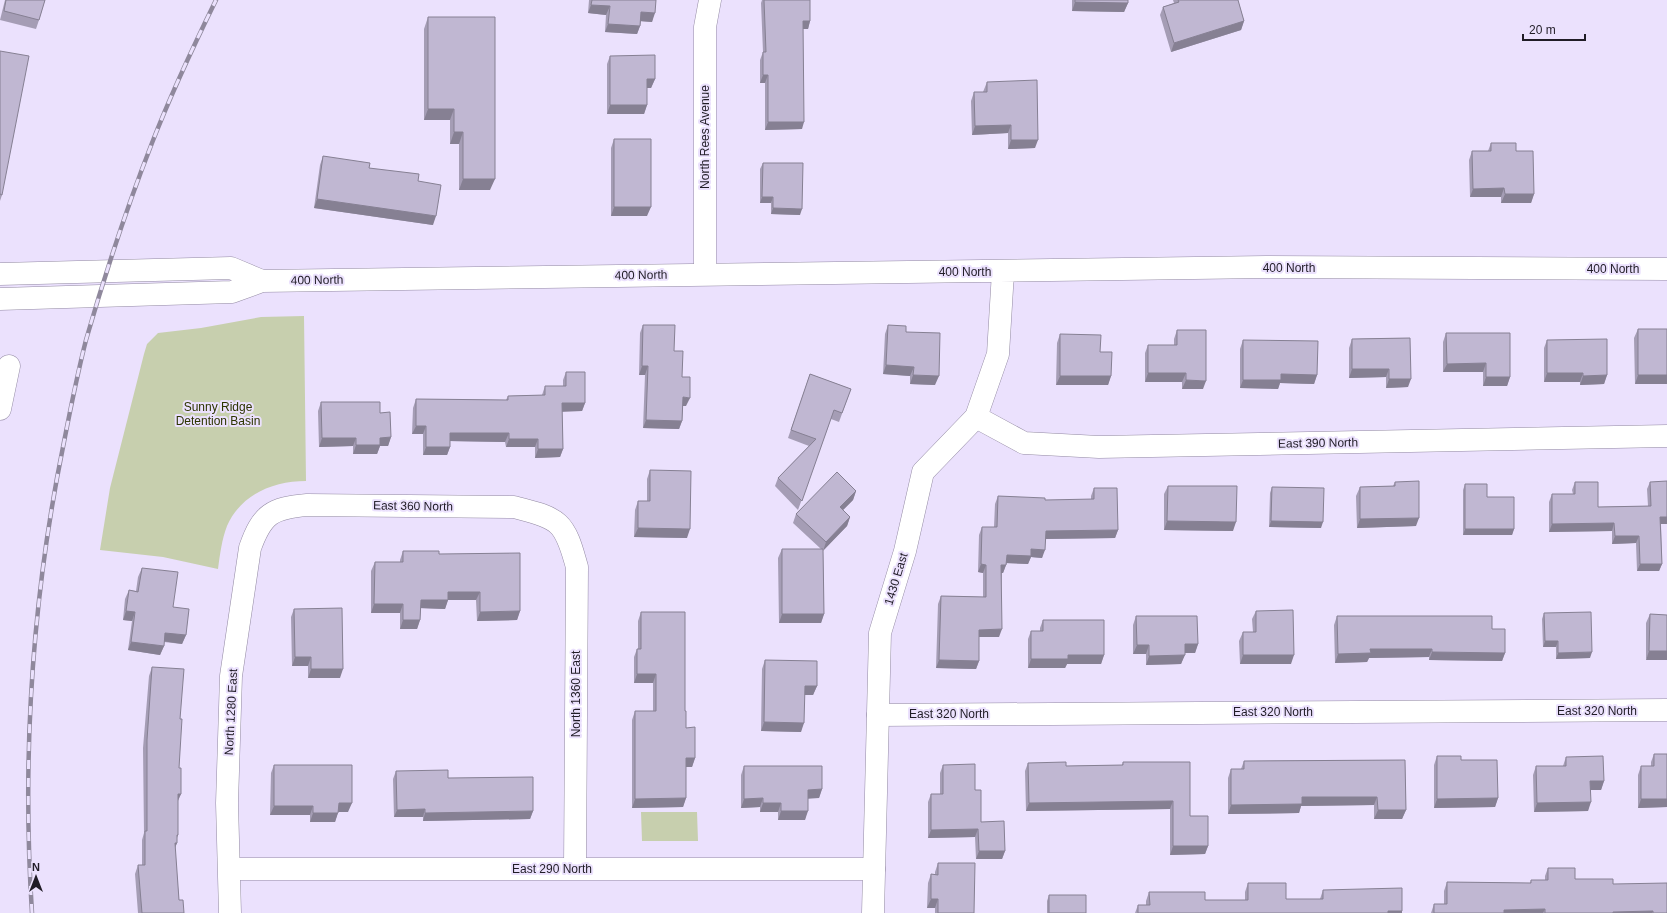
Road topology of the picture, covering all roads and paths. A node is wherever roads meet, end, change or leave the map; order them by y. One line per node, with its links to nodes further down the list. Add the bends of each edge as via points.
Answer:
1 (710, 0): 5 (street, North Rees Avenue, via 706,27)
2 (1667, 269): 3 (street, 400 North, via 1266,268)
3 (1004, 272): 5 (street, 400 North); 10 (street, 1430 East, via 998,354)
4 (0, 274): 6 (street, 400 North, via 231,268)
5 (705, 274): 6 (street, 400 North)
6 (262, 281): 7 (street, 400 North, via 232,292)
7 (0, 298)
8 (9, 366): 9 (street)
9 (0, 409)
10 (976, 417): 11 (street, East 390 North, via 1024,443 1099,447); 15 (street, 1430 East, via 923,472 905,551 880,633)
11 (1667, 436)
12 (266, 517): 13 (street, East 360 North, via 285,507 307,505 500,507 540,515); 16 (street, North 1280 East, via 257,529 250,548 231,676 227,803)
13 (558, 524): 17 (street, North 1360 East, via 570,543 577,567)
14 (1667, 710): 15 (street, East 320 North)
15 (878, 715): 18 (street, 1430 East)
16 (229, 869): 17 (street, East 290 North); 19 (street, North 1280 East)
17 (575, 869): 18 (street, East 290 North)
18 (874, 869): 20 (street, 1430 East)
19 (230, 913)
20 (874, 913)

